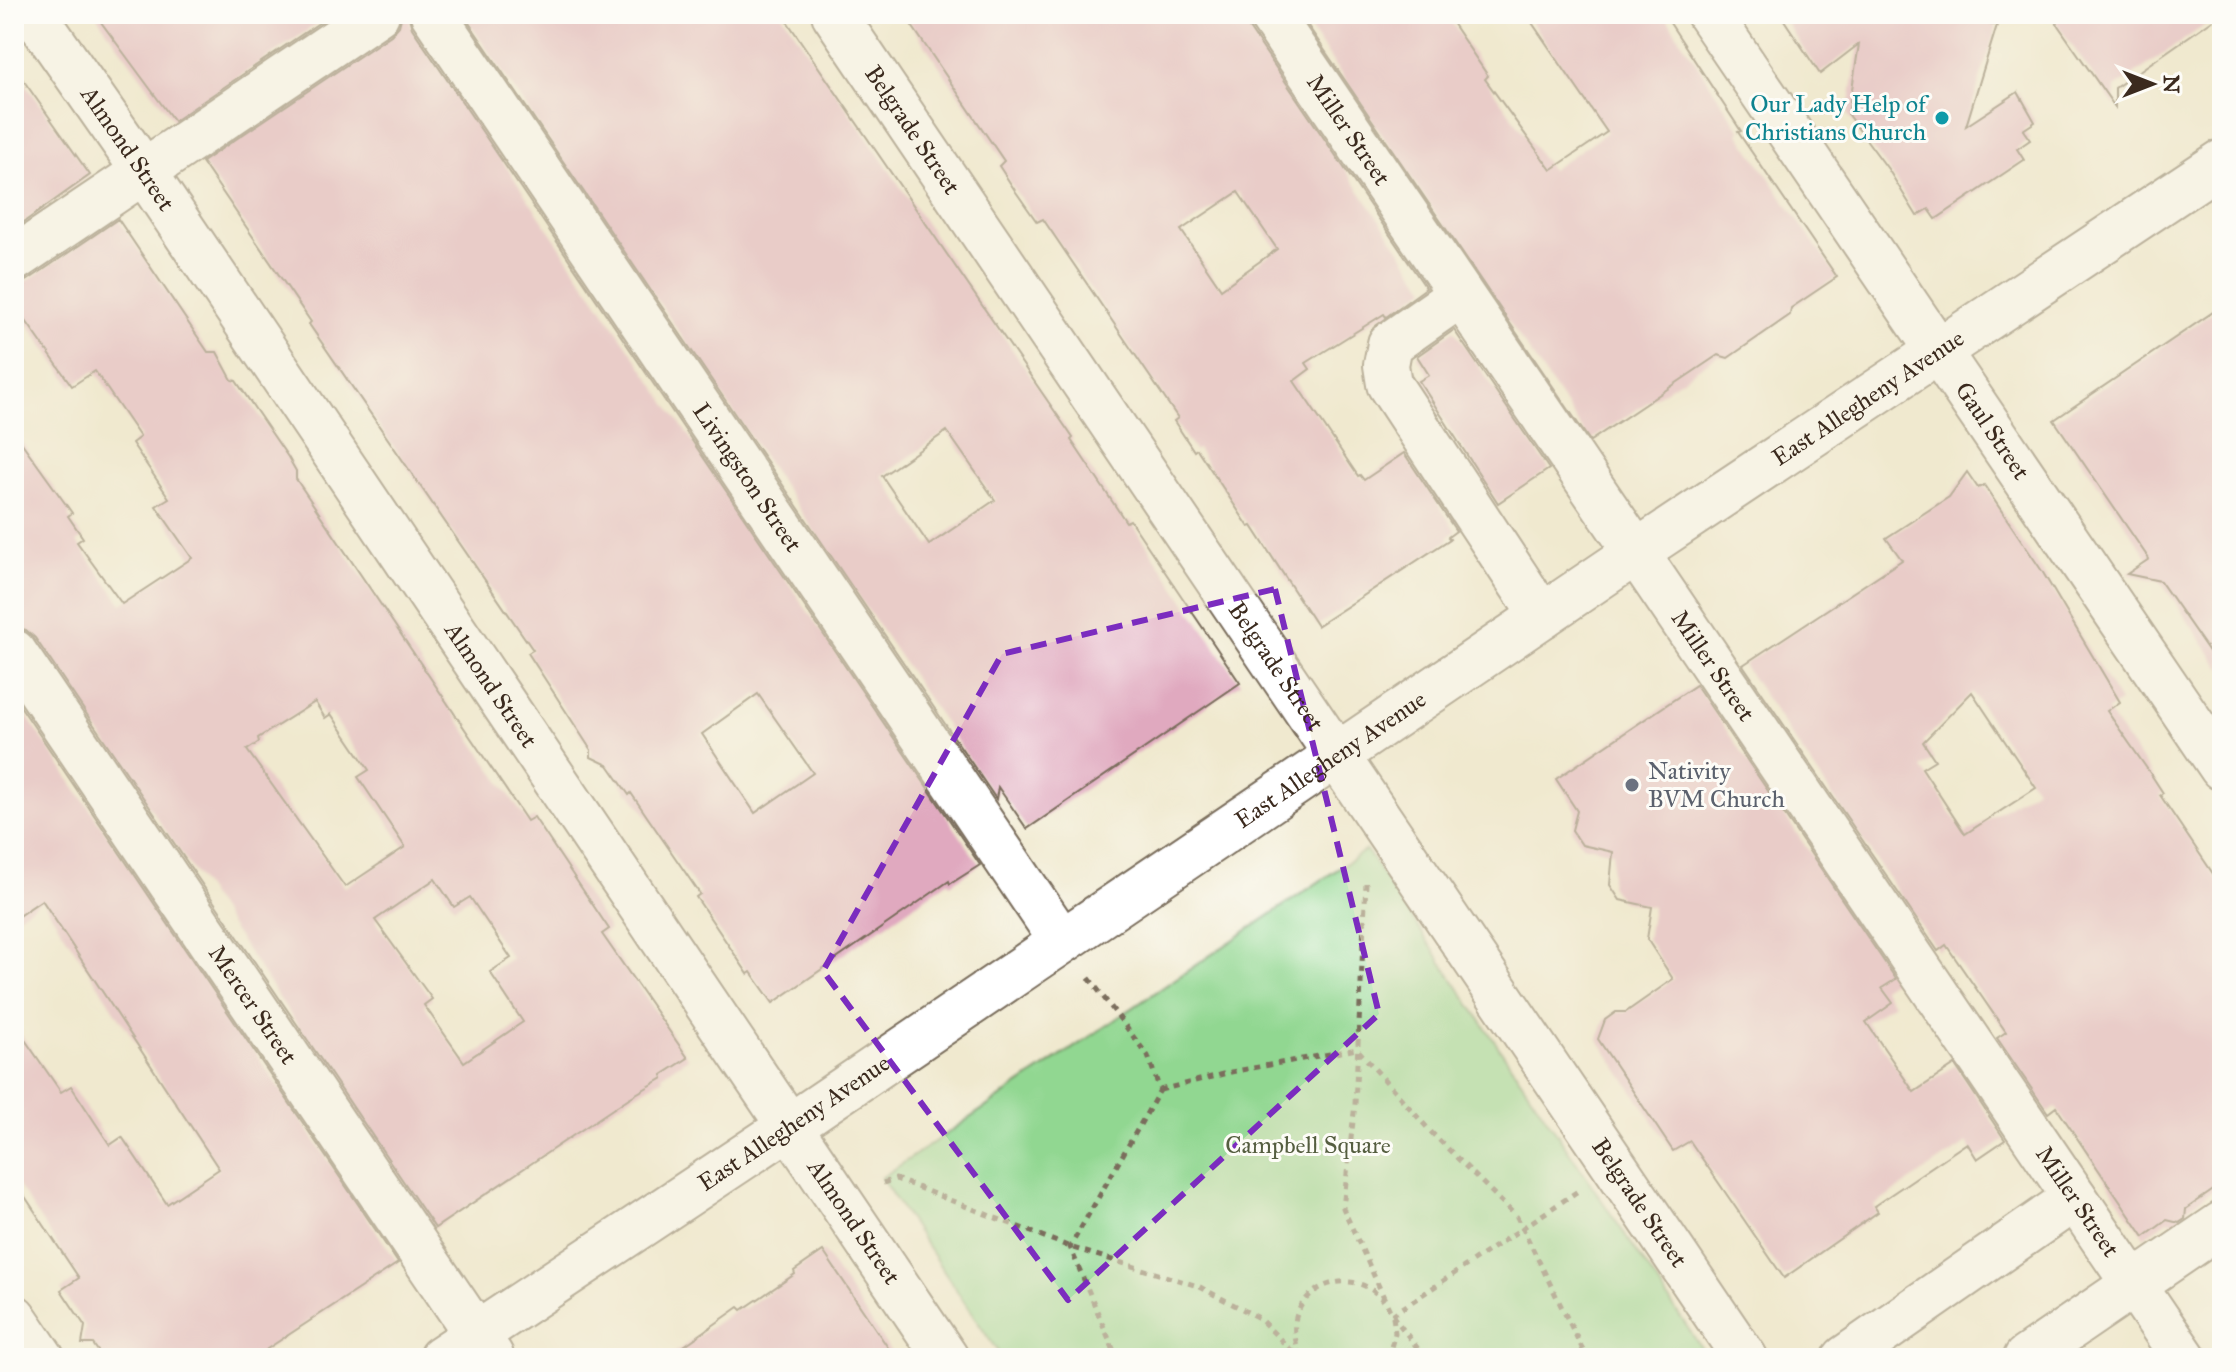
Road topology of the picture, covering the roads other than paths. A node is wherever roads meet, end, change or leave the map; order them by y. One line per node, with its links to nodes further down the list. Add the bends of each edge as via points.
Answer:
1 (34, 14): 8 (street, Almond Street)
2 (377, 14): 8 (street)
3 (433, 14): 17 (street, Livingston Street)
4 (834, 14): 15 (street, Belgrade Street)
5 (1270, 14): 10 (street, Miller Street)
6 (1709, 14): 11 (street, Gaul Street)
7 (2222, 162): 11 (street, East Allegheny Avenue)
8 (143, 170): 9 (street); 18 (street, Almond Street)
9 (14, 259)
10 (1460, 295): 12 (street, Miller Street); 13 (street, via 1390,344 1389,384)
11 (1939, 351): 12 (street, East Allegheny Avenue); 16 (street, Gaul Street)
12 (1635, 553): 13 (street, East Allegheny Avenue); 19 (street, Miller Street)
13 (1542, 616): 15 (street, East Allegheny Avenue)
14 (14, 652): 23 (street, Mercer Street)
15 (1337, 756): 17 (street, East Allegheny Avenue); 26 (street, Belgrade Street)
16 (2222, 768)
17 (1061, 940): 18 (street, East Allegheny Avenue)
18 (790, 1126): 23 (street, East Allegheny Avenue); 25 (street, Almond Street)
19 (2075, 1198): 21 (street, Miller Street); 27 (street)
20 (2222, 1224): 21 (street)
21 (2134, 1285): 28 (street); 29 (street, Miller Street)
22 (14, 1317): 24 (street)
23 (470, 1350)
24 (42, 1358)
25 (946, 1358)
26 (1745, 1358)
27 (1845, 1358)
28 (2026, 1358)
29 (2184, 1358)

